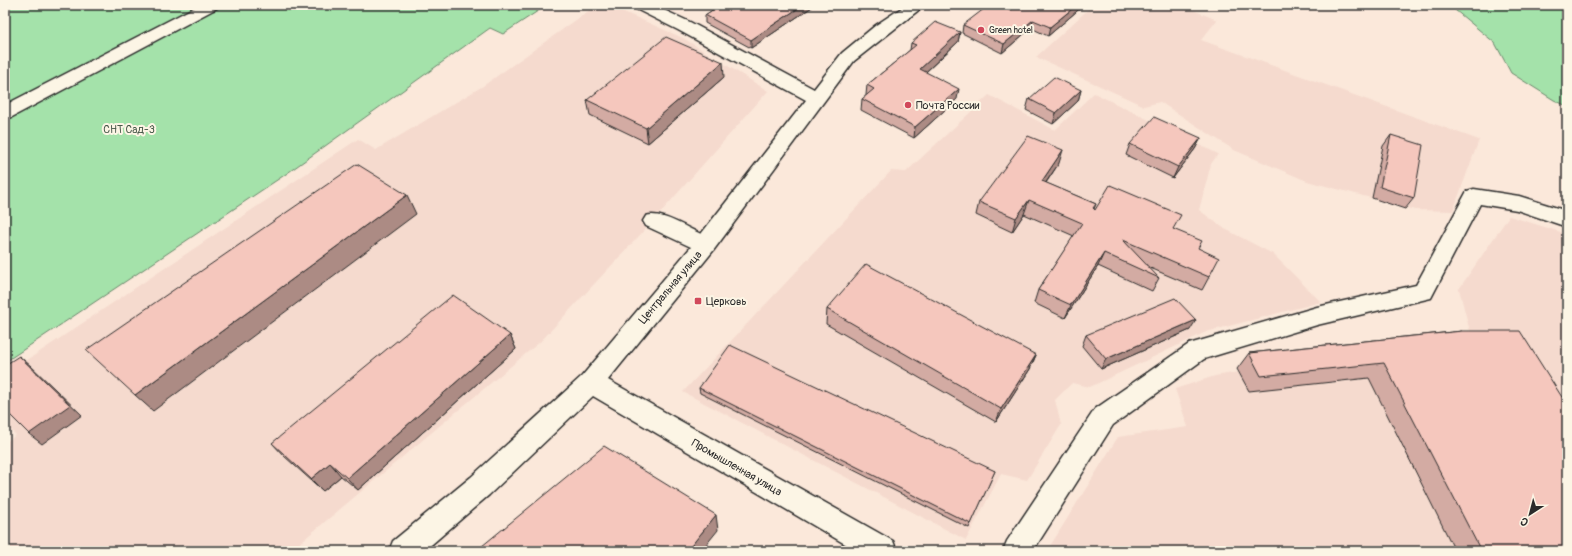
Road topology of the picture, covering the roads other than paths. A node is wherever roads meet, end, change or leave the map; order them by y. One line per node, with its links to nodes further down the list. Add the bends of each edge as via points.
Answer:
1 (212, 5): 5 (street)
2 (640, 5): 4 (street)
3 (917, 5): 4 (street, Центральная улица, via 848,57)
4 (816, 98): 8 (street, Центральная улица)
5 (5, 113)
6 (1567, 219): 12 (street, via 1519,203 1474,196 1423,292 1317,316 1197,351 1104,418)
7 (653, 221): 8 (street)
8 (705, 245): 9 (street, Центральная улица)
9 (590, 383): 10 (street, Центральная улица, via 480,486); 11 (street, Промышленная улица)
10 (403, 551)
11 (882, 551)
12 (1017, 551)

